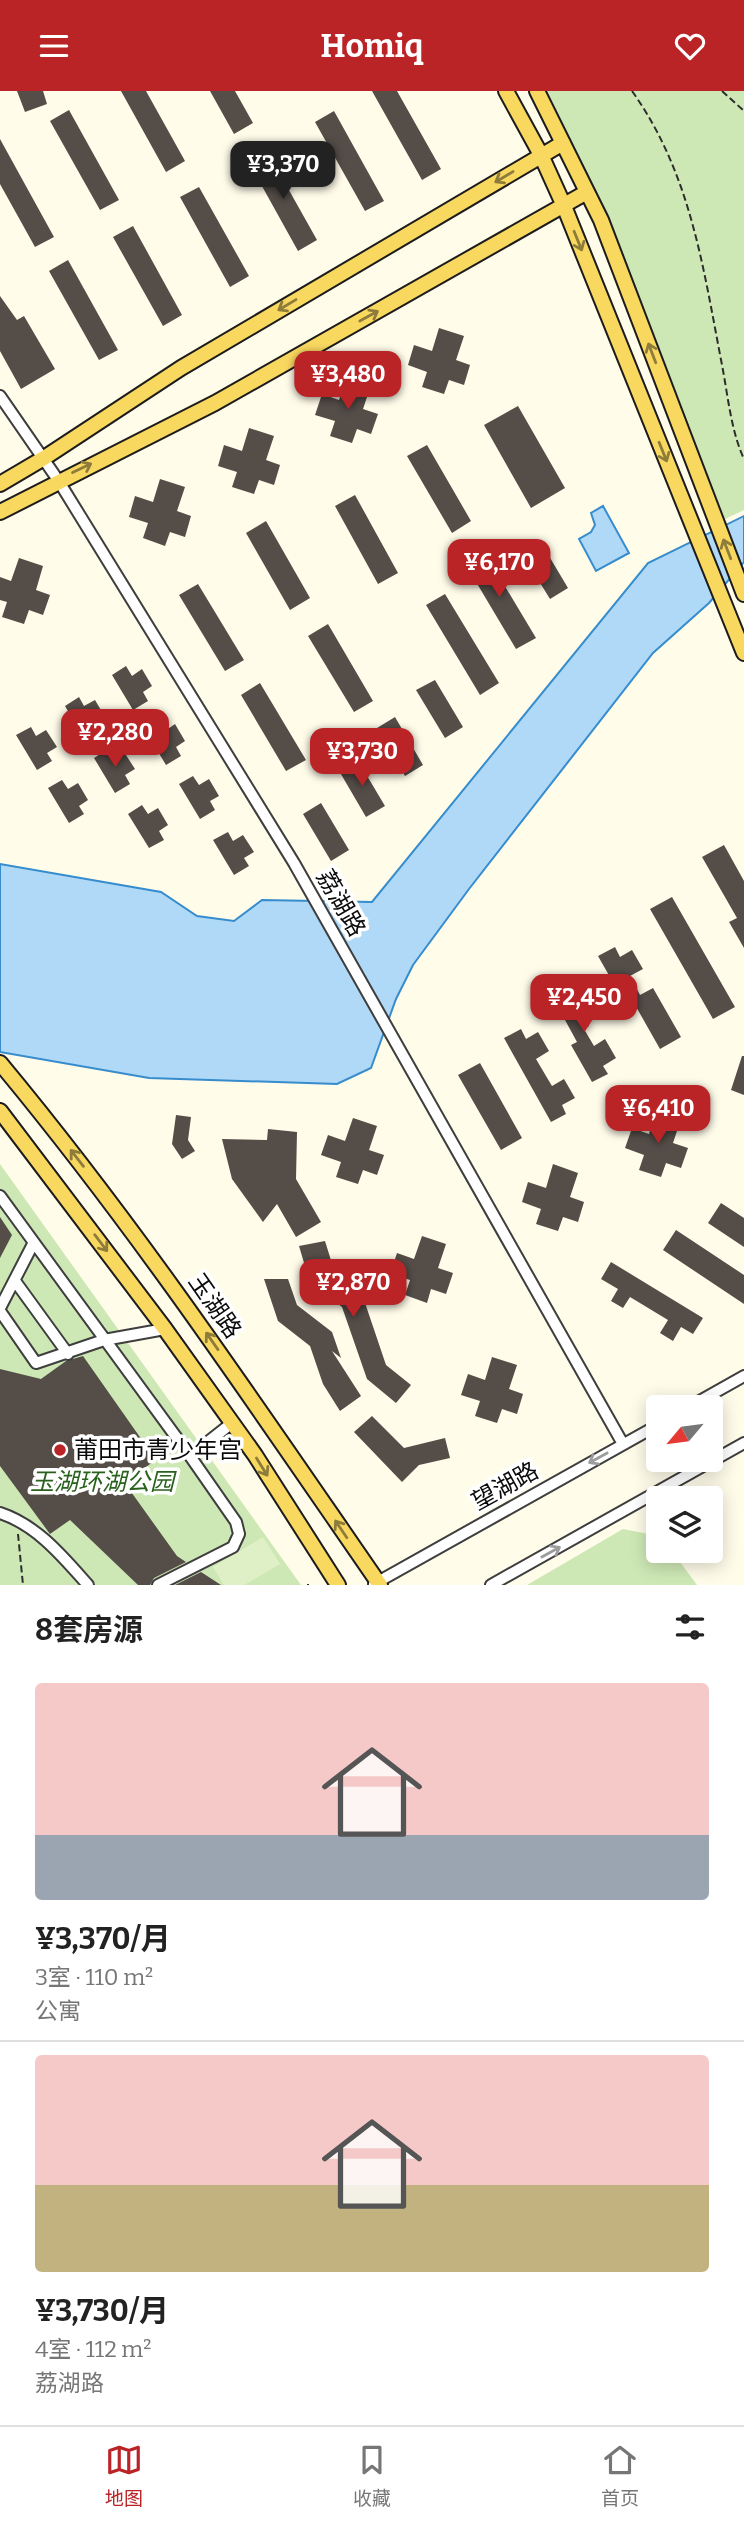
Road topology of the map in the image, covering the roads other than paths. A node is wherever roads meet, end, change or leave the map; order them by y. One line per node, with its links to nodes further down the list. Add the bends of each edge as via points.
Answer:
1 (506, 91): 4 (main road)
2 (537, 91): 3 (main road)
3 (564, 143): 4 (main road); 5 (main road)
4 (541, 155): 6 (main road); 8 (main road, one-way to 8, via 181,368)
5 (587, 192): 6 (main road); 12 (main road, one-way to 5)
6 (564, 206): 9 (main road, one-way to 6, via 215,403); 13 (main road, one-way to 13)
7 (0, 396): 8 (street, 荔湖路)
8 (44, 458): 9 (street, 荔湖路); 10 (main road)
9 (58, 480): 11 (main road); 28 (street, 荔湖路, via 294,863)
10 (0, 484)
11 (0, 512)
12 (743, 592)
13 (744, 653)
14 (0, 1063): 31 (main road, 玉湖路, one-way to 14, via 163,1273)
15 (0, 1111): 20 (main road, one-way to 20)
16 (0, 1196): 17 (street)
17 (33, 1244): 18 (street); 21 (street)
18 (15, 1281): 19 (street); 22 (street)
19 (0, 1310): 22 (street, via 36,1363)
20 (165, 1329): 21 (street); 25 (main road)
21 (104, 1340): 22 (street); 29 (street)
22 (68, 1354)
23 (744, 1377): 24 (street)
24 (711, 1395)
25 (232, 1423): 29 (street); 34 (main road, one-way to 34)
26 (646, 1432): 28 (street, 望湖路)
27 (744, 1443): 35 (street, one-way to 27)
28 (623, 1444): 31 (street, 望湖路, one-way to 31)
29 (190, 1456): 33 (street, via 236,1522 239,1534 233,1547)
30 (0, 1513): 32 (street, via 17,1519 53,1546)
31 (376, 1584)
32 (88, 1585)
33 (158, 1585)
34 (338, 1585)
35 (491, 1585)

